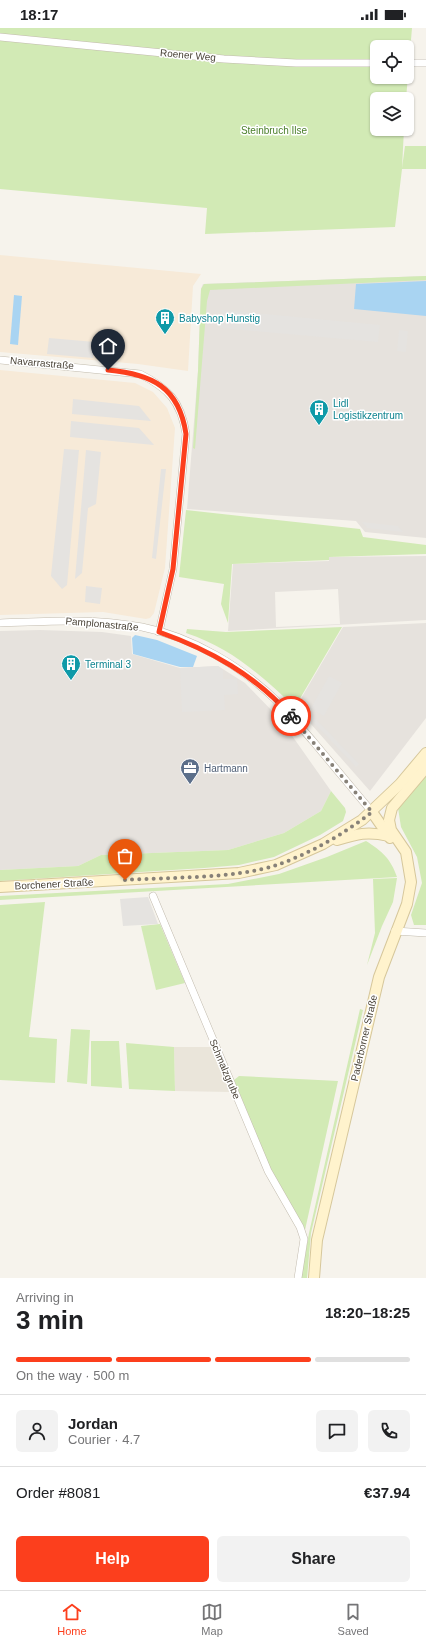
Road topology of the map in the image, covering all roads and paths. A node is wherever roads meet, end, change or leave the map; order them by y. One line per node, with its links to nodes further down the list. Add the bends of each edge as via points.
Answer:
1 (0, 37): 3 (street, Roener Weg, via 296,64)
2 (426, 62): 4 (street)
3 (370, 63)
4 (414, 63)
5 (0, 360): 7 (street, Navarrastraße, via 140,374 159,384 173,399 186,434 173,569)
6 (0, 623): 7 (street, Pamplonastraße, via 69,620 142,627)
7 (159, 632): 10 (street, Pamplonastraße, via 210,652 254,681 280,704)
8 (426, 753): 10 (main road, Borchener Straße)
9 (426, 764): 13 (main road, via 389,814 391,830 406,852)
10 (372, 812): 11 (main road, Paderborner Straße); 12 (main road, Borchener Straße)
11 (389, 836): 12 (main road, via 366,832); 13 (main road, Paderborner Straße)
12 (323, 844): 14 (main road, Borchener Straße, via 276,865 239,873)
13 (407, 860): 16 (main road, Paderborner Straße, via 411,882 407,904)
14 (0, 887)
15 (154, 896): 18 (street, Schmalzgrube, via 268,1171 300,1227 304,1239)
16 (395, 932): 17 (street); 19 (main road, Paderborner Straße, via 379,977 320,1224)
17 (426, 933)
18 (298, 1278)
19 (314, 1278)

